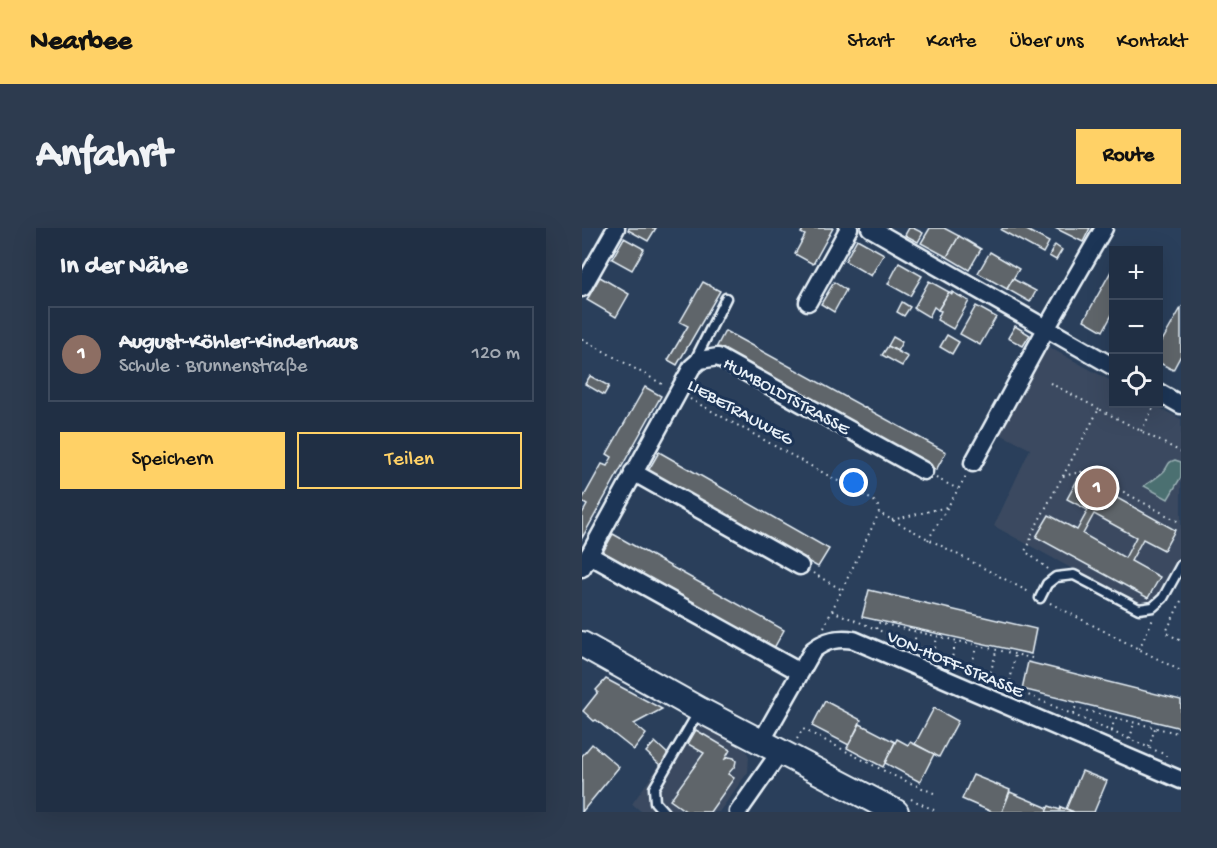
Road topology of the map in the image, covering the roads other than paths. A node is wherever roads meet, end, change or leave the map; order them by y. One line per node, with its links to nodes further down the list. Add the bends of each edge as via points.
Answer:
1 (615, 228): 5 (street)
2 (849, 228): 7 (street)
3 (870, 228): 8 (street)
4 (1104, 228): 8 (street)
5 (582, 288)
6 (726, 298): 10 (lane)
7 (808, 302)
8 (1046, 328): 9 (street); 13 (street)
9 (1109, 365)
10 (692, 368): 14 (street, HUMBOLDTSTRASSE, via 700,360 718,357); 15 (street)
11 (1163, 395): 12 (street)
12 (1181, 405)
13 (973, 463)
14 (924, 471)
15 (633, 472): 16 (street); 18 (street)
16 (586, 562): 22 (street)
17 (1181, 565): 19 (lane)
18 (800, 566)
19 (1178, 579): 20 (lane, via 1152,607 1139,609 1074,575 1058,577 1047,584)
20 (1040, 598)
21 (582, 644): 23 (main road)
22 (800, 672): 24 (street); 25 (street, VON-HOFF-STRASSE, via 813,650 825,641 854,640)
23 (700, 710): 24 (main road); 26 (lane, via 654,788 655,802)
24 (779, 745): 27 (street); 28 (main road)
25 (1173, 777)
26 (664, 812)
27 (738, 812)
28 (896, 812)

